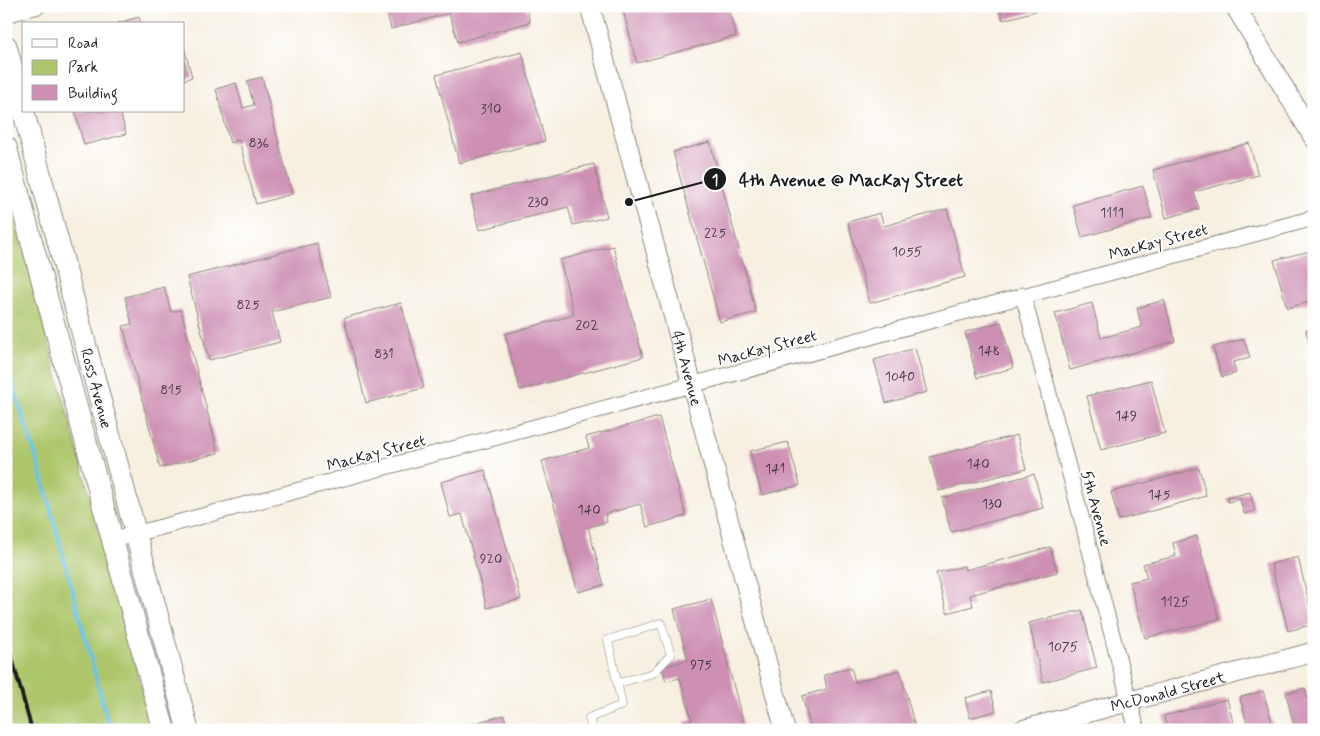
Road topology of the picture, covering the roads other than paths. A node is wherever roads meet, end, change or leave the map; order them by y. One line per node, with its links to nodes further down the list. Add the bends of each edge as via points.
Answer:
1 (38, 6): 4 (street)
2 (590, 6): 12 (street, 4th Avenue)
3 (1235, 6): 8 (street)
4 (6, 14)
5 (6, 46): 6 (main road, Ross Avenue)
6 (22, 107)
7 (23, 112): 13 (main road, Ross Avenue)
8 (1314, 138)
9 (6, 147): 14 (main road, Ross Avenue)
10 (1314, 218): 11 (street, MacKay Street)
11 (1023, 294): 12 (street, MacKay Street); 17 (street, 5th Avenue)
12 (692, 386): 13 (street, MacKay Street); 21 (street, 4th Avenue)
13 (135, 535): 14 (street, MacKay Street); 19 (main road, Ross Avenue)
14 (113, 540): 18 (main road, Ross Avenue)
15 (1314, 652): 17 (street, McDonald Street)
16 (619, 683): 16 (lane, via 608,640 661,623 671,656 653,674); 20 (lane, via 622,705 589,718)
17 (1129, 701): 22 (street, McDonald Street); 23 (street, 5th Avenue)
18 (164, 730)
19 (188, 730)
20 (592, 730)
21 (785, 730)
22 (1022, 730)
23 (1137, 730)

